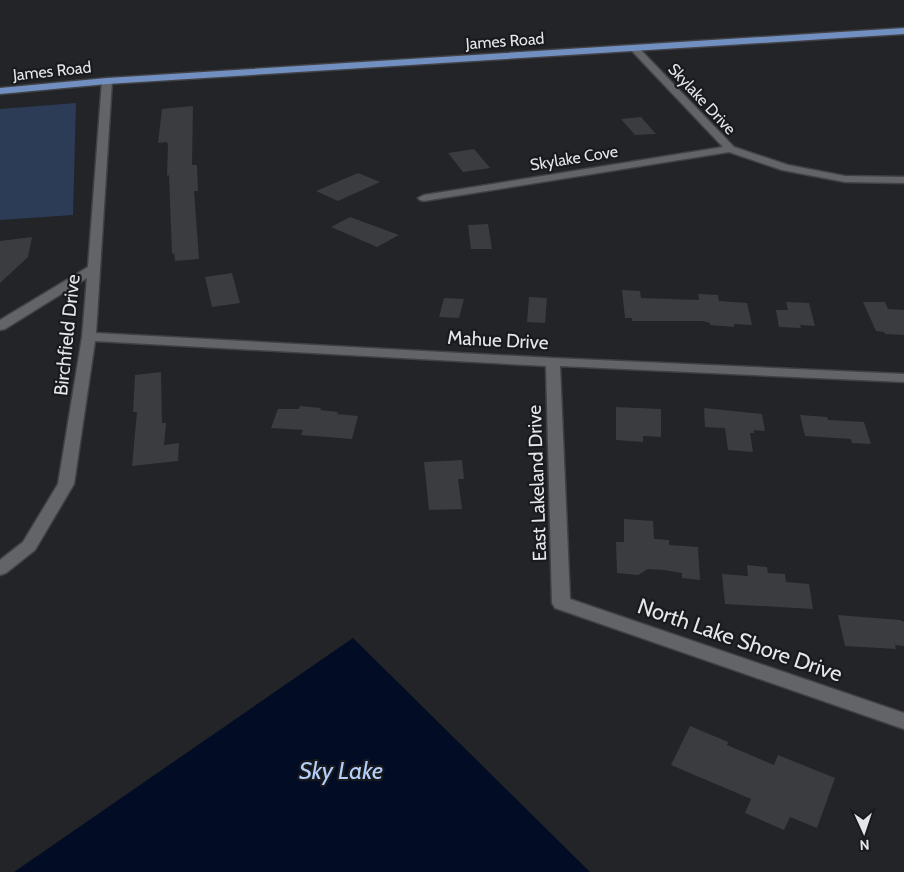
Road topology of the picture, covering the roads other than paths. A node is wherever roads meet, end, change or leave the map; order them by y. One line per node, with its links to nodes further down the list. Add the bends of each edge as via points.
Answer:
1 (904, 31): 2 (main road, James Road)
2 (634, 48): 3 (main road, James Road); 5 (street, Skylake Drive)
3 (107, 81): 4 (main road, James Road); 8 (street, Birchfield Drive)
4 (0, 89)
5 (730, 149): 6 (street, Skylake Drive, via 786,168 844,179); 7 (street, Skylake Cove)
6 (904, 180)
7 (424, 198)
8 (93, 269): 9 (street); 10 (street, Birchfield Drive)
9 (0, 326)
10 (89, 337): 11 (street, Mahue Drive); 13 (street, Birchfield Drive, via 66,484 29,546)
11 (553, 362): 12 (street, Mahue Drive); 14 (street, East Lakeland Drive)
12 (904, 378)
13 (0, 569)
14 (561, 603): 15 (street, North Lake Shore Drive)
15 (904, 721)

